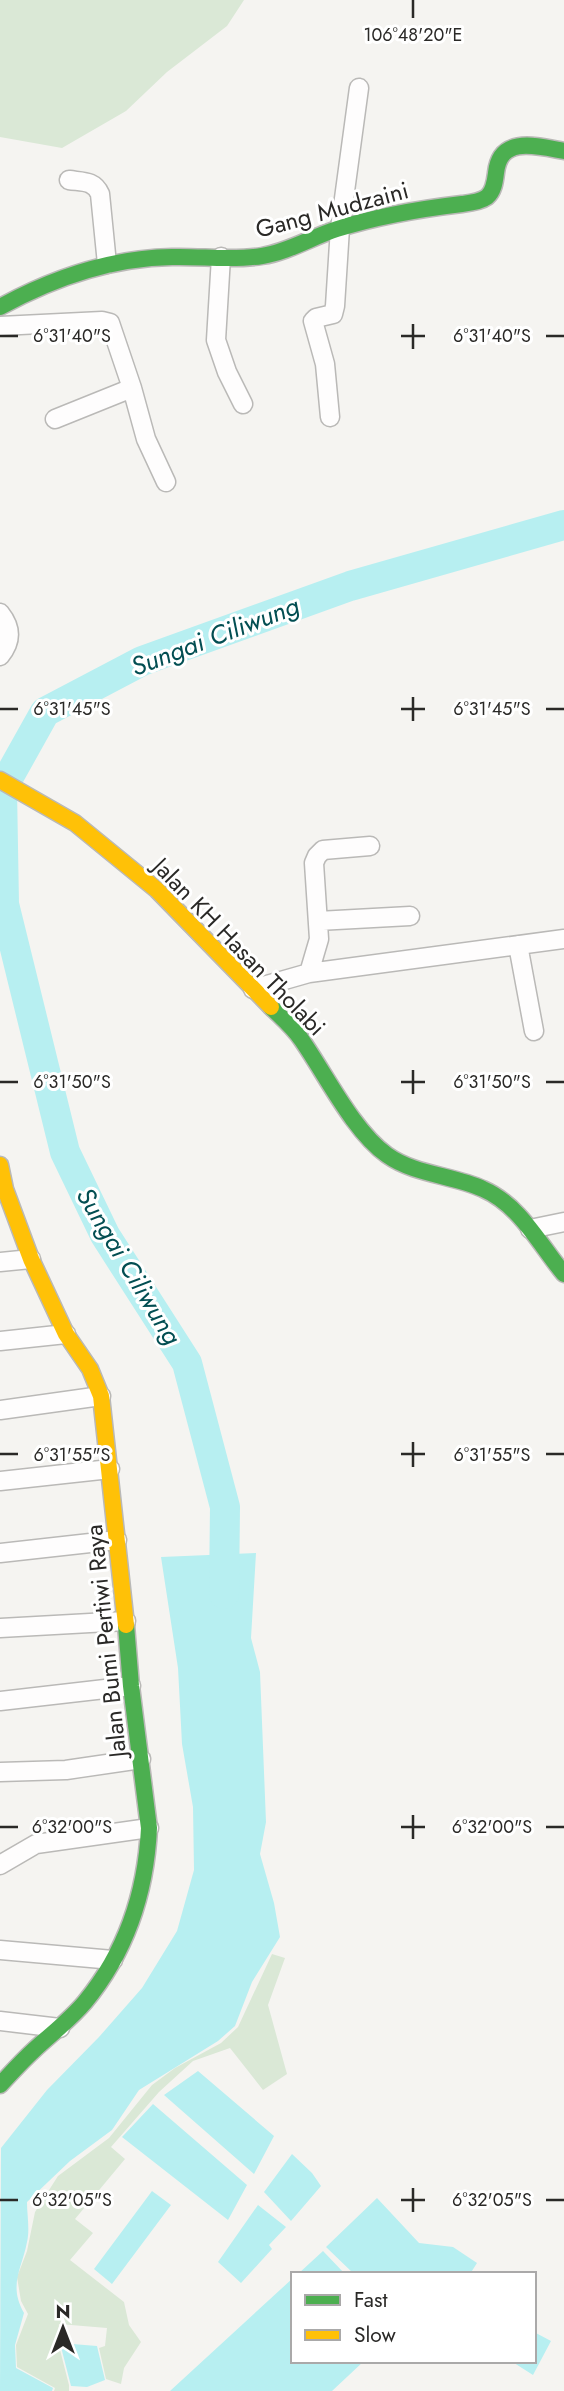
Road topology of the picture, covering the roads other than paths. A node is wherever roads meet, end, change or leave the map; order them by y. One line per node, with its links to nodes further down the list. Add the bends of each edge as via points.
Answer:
1 (359, 88): 4 (street)
2 (564, 151): 4 (street, Gang Mudzaini, via 517,146 500,156 489,197)
3 (69, 180): 6 (street, via 97,187)
4 (341, 228): 5 (street, Gang Mudzaini, via 262,256); 11 (street, via 334,311 313,321 325,364)
5 (221, 257): 6 (street, Gang Mudzaini, via 161,257); 10 (street, via 216,340)
6 (107, 264): 7 (street, Gang Mudzaini, via 45,285)
7 (0, 307)
8 (0, 326): 9 (street, via 110,323)
9 (132, 388): 12 (street); 13 (street, via 146,439)
10 (243, 404)
11 (330, 418)
12 (55, 419)
13 (166, 482)
14 (0, 613): 15 (street, via 10,635)
15 (0, 656)
16 (0, 780): 23 (street, Jalan KH Hasan Tholabi, via 110,849 157,890)
17 (370, 846): 19 (street, via 323,850 317,856)
18 (410, 916): 19 (street)
19 (318, 921): 22 (street, via 319,939)
20 (564, 939): 21 (street)
21 (518, 945): 22 (street); 24 (street)
22 (309, 973): 23 (street)
23 (253, 989): 28 (street, Jalan KH Hasan Tholabi, via 299,1036 361,1129 387,1155 484,1189 508,1204)
24 (534, 1031)
25 (0, 1165): 26 (street, Jalan Bumi Pertiwi Raya)
26 (3, 1189): 29 (street, Jalan Bumi Pertiwi Raya)
27 (564, 1222): 28 (street)
28 (530, 1229): 31 (street, Jalan KH Hasan Tholabi)
29 (31, 1259): 30 (street); 32 (street, Jalan Bumi Pertiwi Raya)
30 (0, 1262)
31 (564, 1273)
32 (66, 1334): 33 (street); 34 (street, Jalan Bumi Pertiwi Raya, via 90,1369)
33 (0, 1341)
34 (101, 1396): 35 (street); 36 (street, Jalan Bumi Pertiwi Raya)
35 (0, 1410)
36 (110, 1469): 37 (street); 38 (street, Jalan Bumi Pertiwi Raya)
37 (0, 1481)
38 (117, 1540): 39 (street); 40 (street, Jalan Bumi Pertiwi Raya)
39 (0, 1553)
40 (126, 1621): 41 (street); 42 (street, Jalan Bumi Pertiwi Raya)
41 (0, 1628)
42 (131, 1686): 43 (street); 44 (street, Jalan Bumi Pertiwi Raya)
43 (0, 1701)
44 (141, 1759): 45 (street, via 66,1770); 46 (street, Jalan Bumi Pertiwi Raya)
45 (0, 1772)
46 (149, 1828): 47 (street, via 36,1844); 49 (street, Jalan Bumi Pertiwi Raya, via 142,1890)
47 (0, 1865)
48 (0, 1950): 49 (street)
49 (113, 1961): 51 (street, Jalan Bumi Pertiwi Raya)
50 (0, 2021): 51 (street)
51 (60, 2028): 52 (street, Jalan Bumi Pertiwi Raya)
52 (0, 2085)

